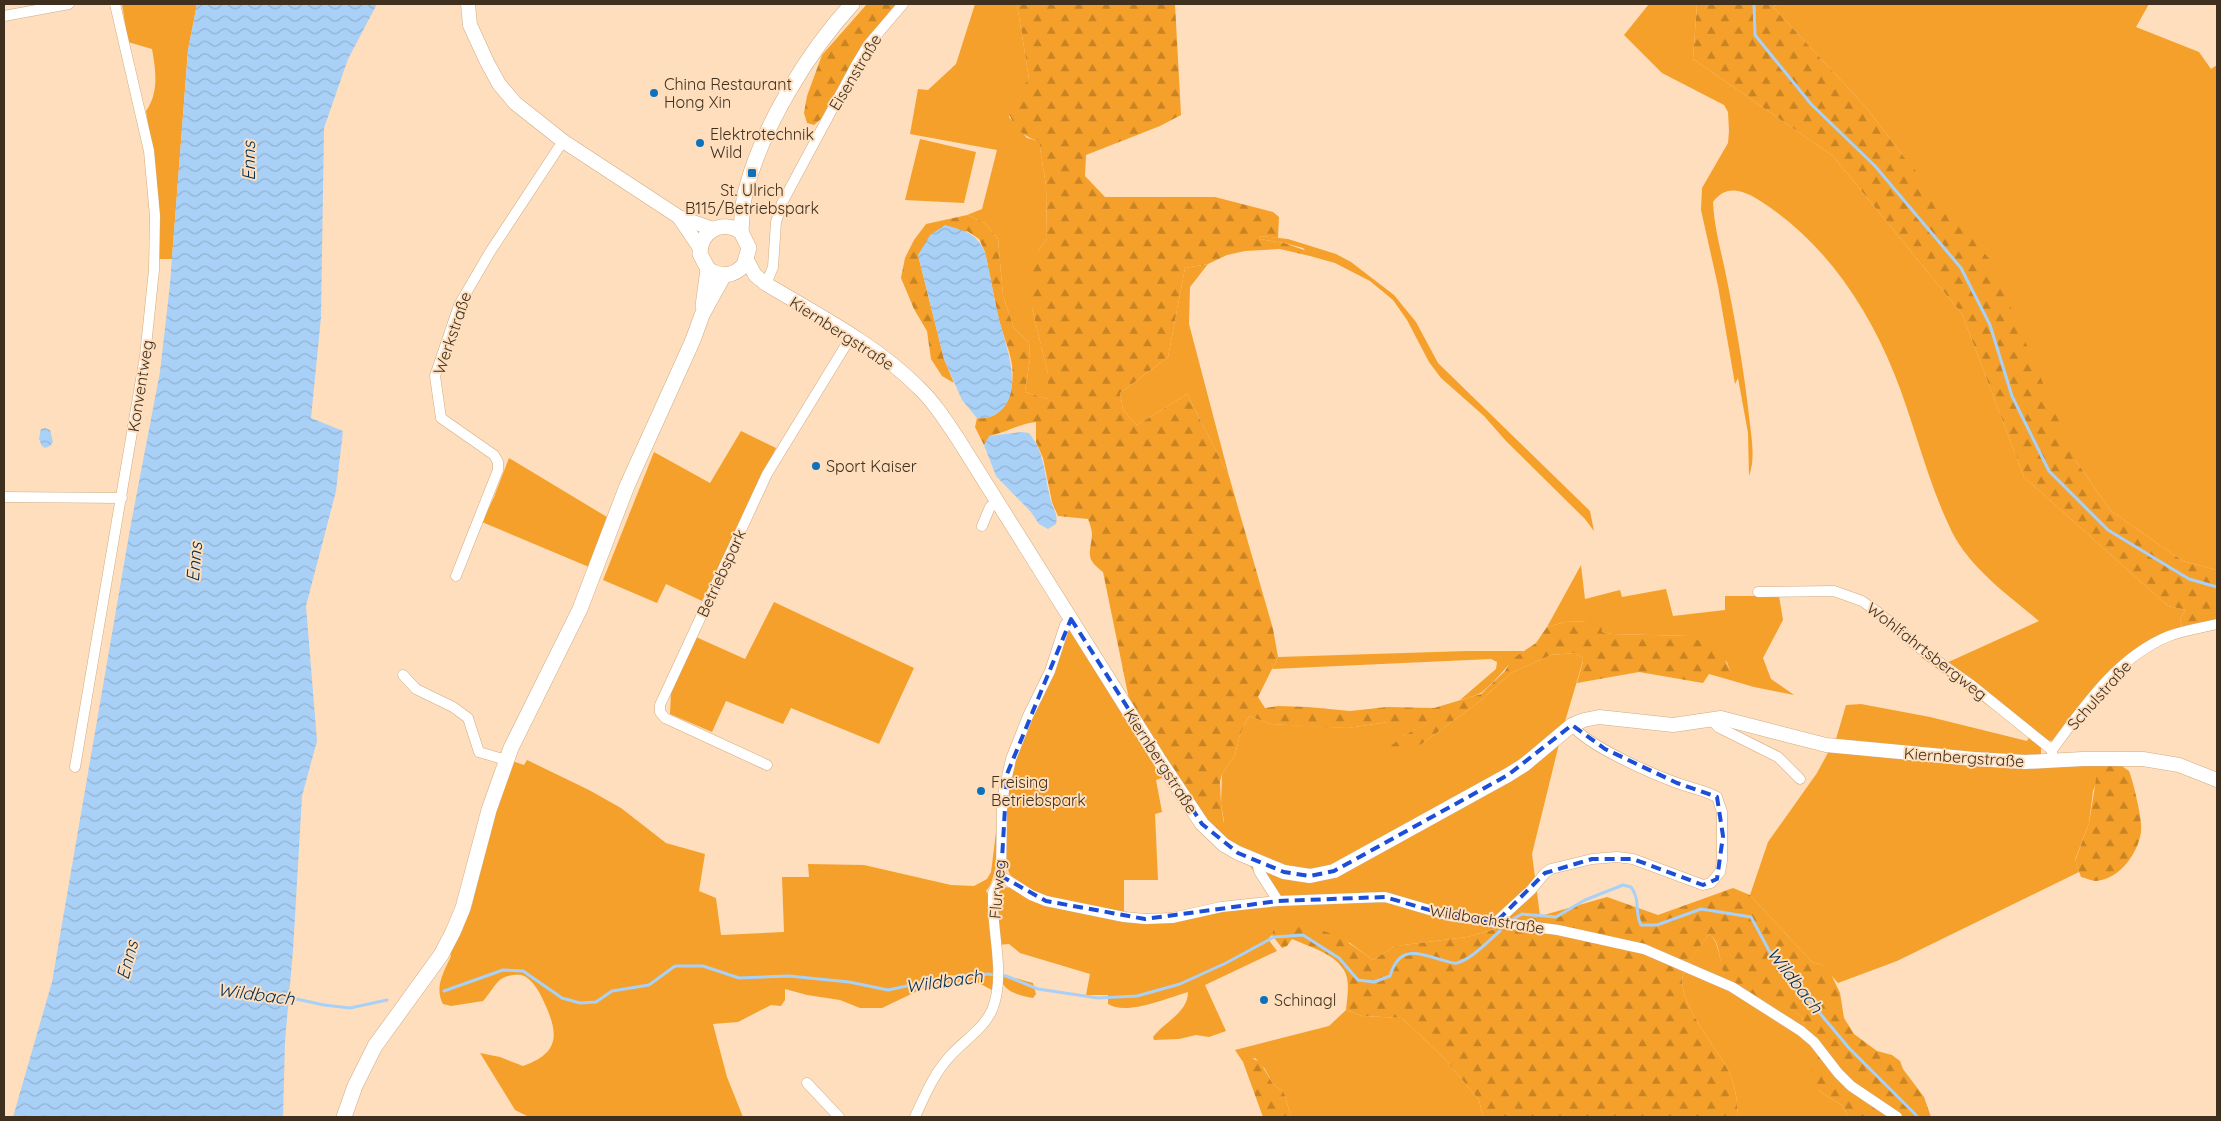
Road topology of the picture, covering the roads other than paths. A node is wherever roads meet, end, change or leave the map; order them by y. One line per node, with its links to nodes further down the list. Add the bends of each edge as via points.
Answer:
1 (69, 4): 6 (street)
2 (115, 4): 20 (street, Konventweg, via 146,134 155,216 150,320)
3 (468, 4): 7 (street, via 471,29 499,84 515,103)
4 (852, 4): 8 (main road, via 790,90 761,149)
5 (904, 4): 16 (street, Eisenstraße, via 868,45 782,203 776,222 773,266)
6 (4, 16)
7 (563, 141): 9 (street); 23 (street, Werkstraße, via 465,292 435,376 441,418 494,455 498,462 498,470)
8 (745, 192): 10 (main road); 11 (main road)
9 (679, 217): 10 (street); 12 (street)
10 (718, 228): 11 (main road, via 730,227); 12 (main road, via 704,237)
11 (741, 232): 13 (main road, via 747,242)
12 (700, 248): 14 (main road)
13 (747, 260): 15 (main road); 16 (street, Kiernbergstraße)
14 (708, 269): 15 (main road); 17 (main road)
15 (730, 274): 16 (street, Kiernbergstraße); 17 (main road)
16 (761, 280): 18 (street, Kiernbergstraße)
17 (702, 315): 31 (main road, via 627,486 580,610)
18 (852, 335): 21 (street, Kiernbergstraße, via 906,375 932,402); 32 (street, Betriebspark, via 768,474 660,705 660,712 665,718)
19 (4, 497): 20 (street)
20 (122, 498): 33 (street, Konventweg)
21 (997, 501): 22 (street, via 990,506); 25 (street, Kiernbergstraße)
22 (982, 526)
23 (456, 576)
24 (1758, 592): 30 (street, Wohlfahrtsbergweg, via 1834,591 1862,601 1970,684)
25 (1071, 619): 36 (street, Kiernbergstraße, via 1200,822 1224,845); 37 (street, Flurweg, via 1065,625 1050,671 1020,733 1006,774 1001,820)
26 (2217, 624): 30 (street, Schulstraße, via 2169,636 2136,654 2100,689)
27 (403, 675): 31 (street, via 416,689 468,718 479,752)
28 (1711, 719): 29 (street, Kiernbergstraße, via 1674,725 1599,717); 30 (street, Kiernbergstraße, via 1737,721 1798,739 1853,749 2008,762); 34 (street, via 1718,727 1778,757)
29 (1572, 726): 36 (street, Kiernbergstraße, via 1508,775 1334,870 1322,875 1298,876); 39 (street, via 1583,737 1621,757 1717,797 1722,812 1720,872 1711,883 1703,885 1633,859 1605,857 1566,864 1545,872 1531,890)
30 (2052, 755): 35 (street, Kiernbergstraße, via 2150,759 2180,765)
31 (506, 760): 41 (main road, via 453,932 441,955 376,1046 355,1086)
32 (767, 765)
33 (75, 767)
34 (1800, 779)
35 (2217, 780)
36 (1258, 862): 38 (street, via 1259,871)
37 (1001, 876): 38 (street, Wildbachstraße, via 1046,902 1100,914 1145,919 1172,918 1221,907); 43 (street, Flurweg, via 993,893 998,984 992,1010 941,1067)
38 (1278, 901): 39 (street, Wildbachstraße, via 1385,897 1450,916)
39 (1495, 922): 44 (street, Wildbachstraße, via 1558,930 1644,949 1732,987 1801,1031 1852,1086)
40 (807, 1083): 42 (street)
41 (344, 1117)
42 (839, 1117)
43 (915, 1117)
44 (1897, 1117)

